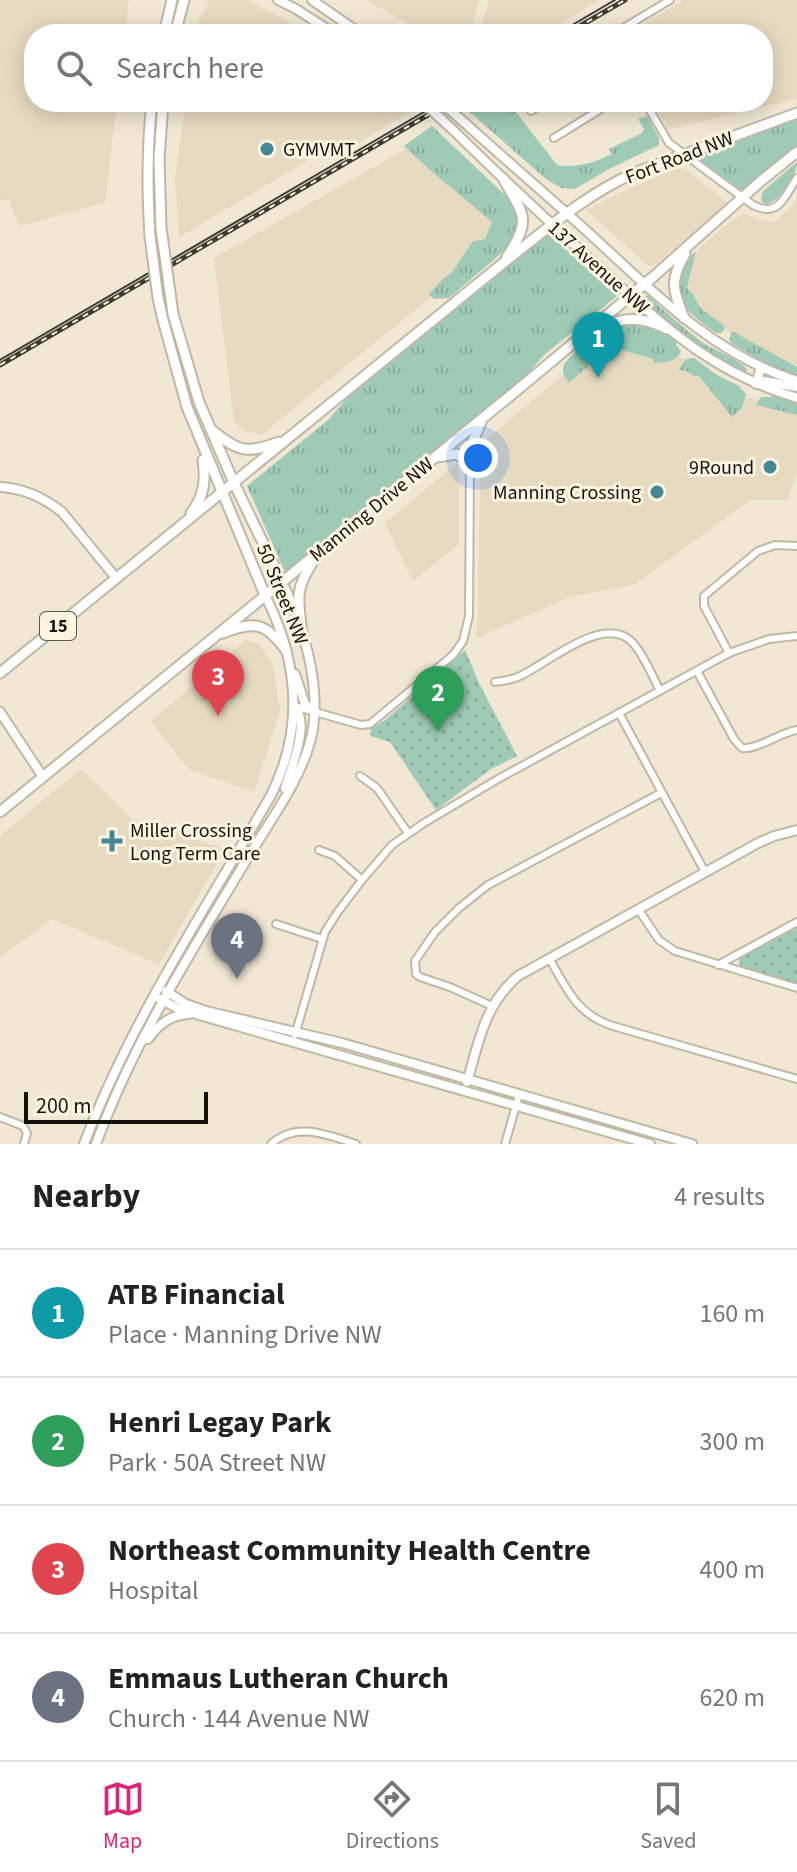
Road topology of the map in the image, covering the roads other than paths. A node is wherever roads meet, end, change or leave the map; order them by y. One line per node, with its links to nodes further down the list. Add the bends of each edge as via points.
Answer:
1 (184, 0): 7 (main road)
2 (192, 0): 7 (main road)
3 (278, 0): 9 (main road)
4 (312, 0): 10 (main road)
5 (670, 0): 11 (street)
6 (171, 2): 8 (main road)
7 (178, 23)
8 (166, 24)
9 (318, 24)
10 (347, 24)
11 (632, 24)
12 (151, 112): 42 (main road, 50 Street NW, bridge, via 147,195 158,298)
13 (162, 112): 40 (main road, 50 Street NW, bridge, via 161,228 173,314)
14 (434, 112): 22 (main road, 137 Avenue NW, bridge)
15 (452, 112): 25 (main road, 137 Avenue NW, bridge)
16 (596, 112): 19 (street)
17 (651, 112): 21 (street, via 669,143)
18 (797, 113): 21 (main road, Fort Road NW)
19 (554, 138)
20 (797, 152): 24 (main road)
21 (683, 154): 24 (street); 25 (main road, Fort Road NW, via 618,180)
22 (503, 178): 26 (main road, 137 Avenue NW); 28 (main road, via 520,207 523,224)
23 (797, 178): 24 (street, via 767,211)
24 (742, 198): 27 (main road)
25 (567, 214): 26 (main road); 29 (main road, 137 Avenue NW)
26 (552, 225): 28 (main road); 30 (main road, 137 Avenue NW)
27 (689, 246): 29 (main road); 31 (main road, via 673,286)
28 (502, 264): 41 (main road)
29 (644, 284): 30 (main road); 31 (main road, 137 Avenue NW)
30 (630, 296): 32 (main road, 137 Avenue NW); 33 (main road, Manning Drive NW)
31 (684, 318): 34 (main road, 137 Avenue NW)
32 (667, 329): 33 (main road, via 642,319 619,320); 36 (main road, 137 Avenue NW)
33 (579, 339): 39 (main road, Manning Drive NW)
34 (761, 367): 35 (main road, 137 Avenue NW); 36 (main road)
35 (797, 381)
36 (756, 384): 37 (main road); 38 (main road, 137 Avenue NW)
37 (797, 387)
38 (797, 398)
39 (482, 419): 43 (main road, Manning Drive NW); 44 (main road)
40 (210, 429): 41 (main road, via 243,450); 45 (main road, 50 Street NW)
41 (287, 439): 45 (main road)
42 (201, 444): 47 (main road, 50 Street NW); 48 (main road, via 204,489)
43 (435, 457): 44 (main road, via 457,454); 50 (main road, Manning Drive NW)
44 (470, 463): 64 (street, via 469,616 461,646 375,721 365,725)
45 (234, 483): 47 (main road); 52 (main road, 50 Street NW)
46 (0, 487): 51 (main road, via 18,488 62,512)
47 (221, 493): 48 (main road); 53 (main road, 50 Street NW)
48 (180, 526): 51 (main road)
49 (797, 546): 58 (street, via 758,551 708,591 705,609)
50 (321, 550): 52 (main road, Manning Drive NW); 54 (main road, via 299,591)
51 (116, 578): 60 (main road, 15)
52 (282, 582): 53 (main road, Manning Drive NW); 54 (main road, 50 Street NW)
53 (265, 595): 56 (main road, Manning Drive NW); 57 (main road, 50 Street NW)
54 (302, 633): 64 (main road, 50 Street NW)
55 (797, 636): 58 (street)
56 (213, 638): 57 (main road, via 257,626 271,632); 69 (main road, Manning Drive NW)
57 (287, 652): 63 (main road, 50 Street NW); 64 (main road, via 305,704)
58 (729, 653): 59 (street)
59 (697, 671): 62 (street); 67 (street, via 742,748)
60 (0, 673)
61 (495, 682): 62 (street, via 518,677 589,637 613,633 634,645)
62 (660, 691): 66 (street)
63 (294, 706): 64 (street); 71 (main road, via 301,717 299,742); 85 (main road, 50 Street NW, via 291,742 275,788)
64 (314, 711): 71 (main road, 50 Street NW, via 306,752)
65 (0, 712): 69 (main road)
66 (619, 713): 70 (street); 74 (street)
67 (797, 730)
68 (360, 776): 74 (street, via 377,788)
69 (43, 777): 72 (main road, Manning Drive NW)
70 (661, 793): 76 (street); 87 (street, via 488,885 435,932 415,961 416,974)
71 (282, 800): 86 (main road, 50 Street NW)
72 (0, 812)
73 (797, 830): 76 (main road, via 765,840)
74 (408, 833): 77 (street)
75 (319, 850): 77 (street, via 335,856)
76 (705, 872): 78 (main road)
77 (362, 880): 81 (street)
78 (638, 909): 82 (main road); 83 (street, via 663,944)
79 (797, 922): 83 (street)
80 (276, 924): 81 (street)
81 (322, 939): 89 (street)
82 (549, 958): 87 (main road, via 518,976); 92 (street, via 573,1000 595,1019)
83 (718, 965): 84 (street)
84 (797, 988)
85 (156, 991): 86 (main road); 100 (main road, 50 Street NW)
86 (166, 997): 88 (main road, via 177,1008); 89 (main road); 90 (main road, 50 Street NW)
87 (492, 1006): 91 (main road)
88 (199, 1015): 89 (main road); 90 (main road, via 168,1019)
89 (294, 1037): 91 (main road); 93 (main road)
90 (133, 1059): 101 (main road, 50 Street NW)
91 (468, 1079): 93 (main road); 94 (main road)
92 (797, 1079)
93 (465, 1091): 95 (main road)
94 (519, 1095): 95 (street); 97 (main road)
95 (516, 1106): 98 (main road); 104 (street)
96 (0, 1117): 99 (street, via 25,1128)
97 (636, 1128): 98 (main road); 106 (main road)
98 (632, 1142): 105 (main road)
99 (24, 1144)
100 (84, 1144)
101 (96, 1144)
102 (271, 1144): 103 (street, via 296,1131)
103 (356, 1144)
104 (505, 1144)
105 (650, 1144)
106 (692, 1144)

